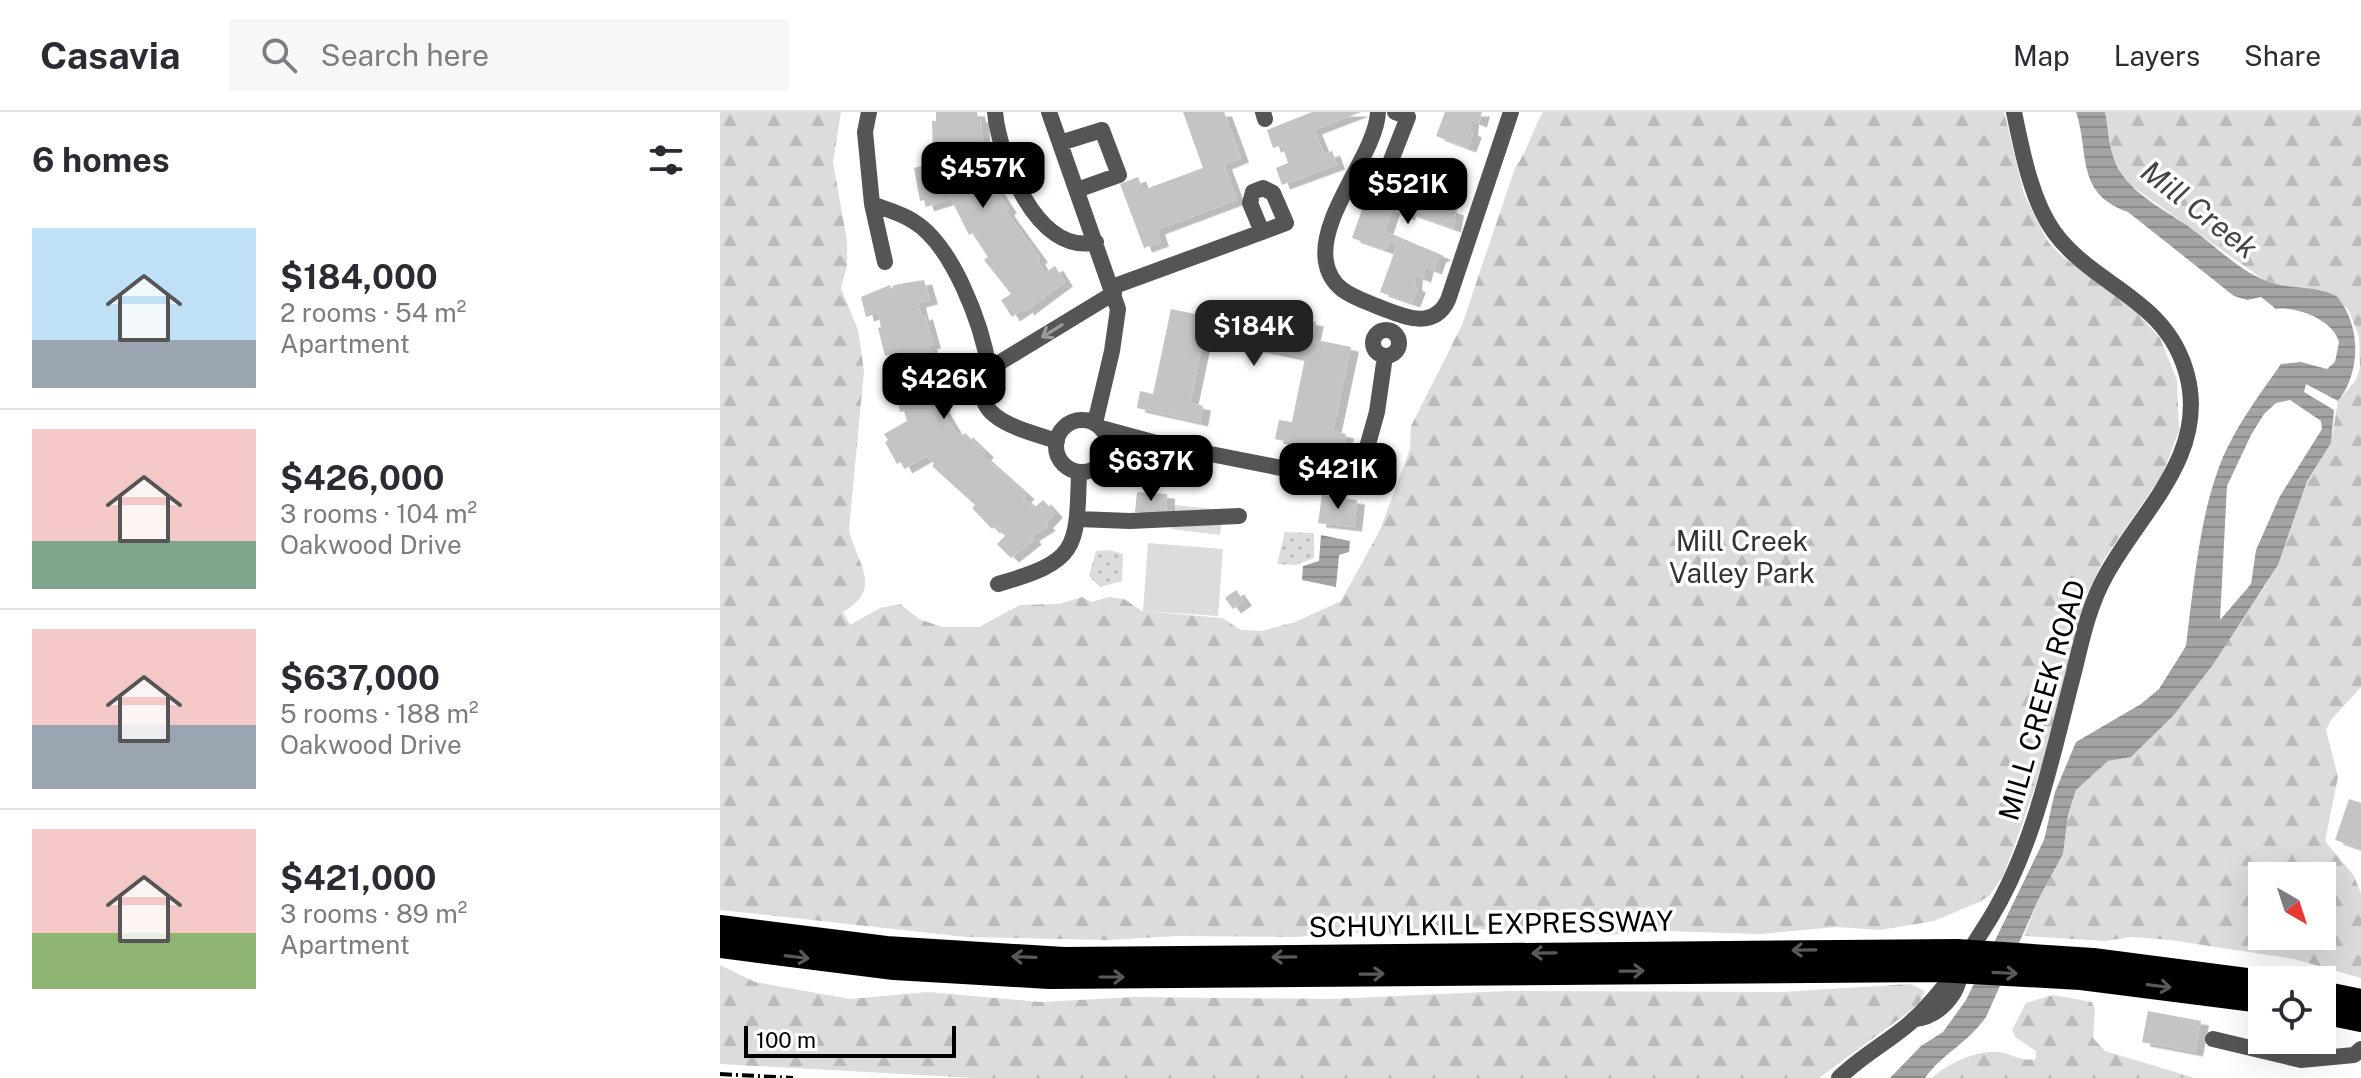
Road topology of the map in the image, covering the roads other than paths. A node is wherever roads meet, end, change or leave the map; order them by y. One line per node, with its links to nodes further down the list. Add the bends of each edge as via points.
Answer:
1 (869, 112): 11 (street, via 865,132)
2 (995, 112): 13 (street, via 1018,184 1042,223 1066,239)
3 (1049, 112): 8 (street)
4 (1378, 112): 6 (street, via 1329,233 1327,264 1343,291 1356,300 1416,320 1435,315 1448,300)
5 (1395, 112): 9 (street, via 1408,117)
6 (1511, 112)
7 (2014, 112): 36 (street, MILL CREEK ROAD, via 2046,219 2062,242 2163,326 2187,375 2191,413 2186,444 2175,471 2095,597 2025,847 2001,900 1959,965 1914,1019)
8 (1060, 143): 10 (street); 10 (street, via 1102,130 1119,175)
9 (1388, 168)
10 (1077, 190): 13 (street)
11 (872, 204): 14 (street); 17 (street, via 913,221 932,237 984,335)
12 (1262, 232): 15 (street)
13 (1096, 242): 15 (street)
14 (885, 262)
15 (1113, 290): 17 (street, one-way to 17); 18 (street, via 1116,331)
16 (1385, 356): 18 (street, via 1377,412 1357,483 1160,444)
17 (989, 369): 19 (street, via 982,392 991,414)
18 (1098, 425): 19 (street, via 1071,422); 20 (street, via 1108,447 1104,461)
19 (1057, 441): 20 (street, via 1059,458)
20 (1079, 472): 22 (street)
21 (1239, 516): 22 (street)
22 (1078, 519): 23 (street, via 1074,540 1060,558 1039,573)
23 (998, 584)
24 (720, 927): 26 (highway, SCHUYLKILL EXPRESSWAY, one-way to 24, via 1064,959 912,951)
25 (720, 946): 26 (highway, SCHUYLKILL EXPRESSWAY, one-way to 26, via 894,968 1049,977)
26 (1876, 959): 27 (highway, SCHUYLKILL EXPRESSWAY)
27 (2087, 969): 28 (highway, SCHUYLKILL EXPRESSWAY); 30 (highway, SCHUYLKILL EXPRESSWAY, one-way to 30)
28 (2248, 981)
29 (2336, 996): 31 (highway)
30 (2248, 998)
31 (2361, 1001)
32 (2336, 1015): 33 (highway)
33 (2361, 1020)
34 (2213, 1039): 35 (street, via 2301,1060 2354,1055)
35 (2361, 1049)
36 (1839, 1078)

